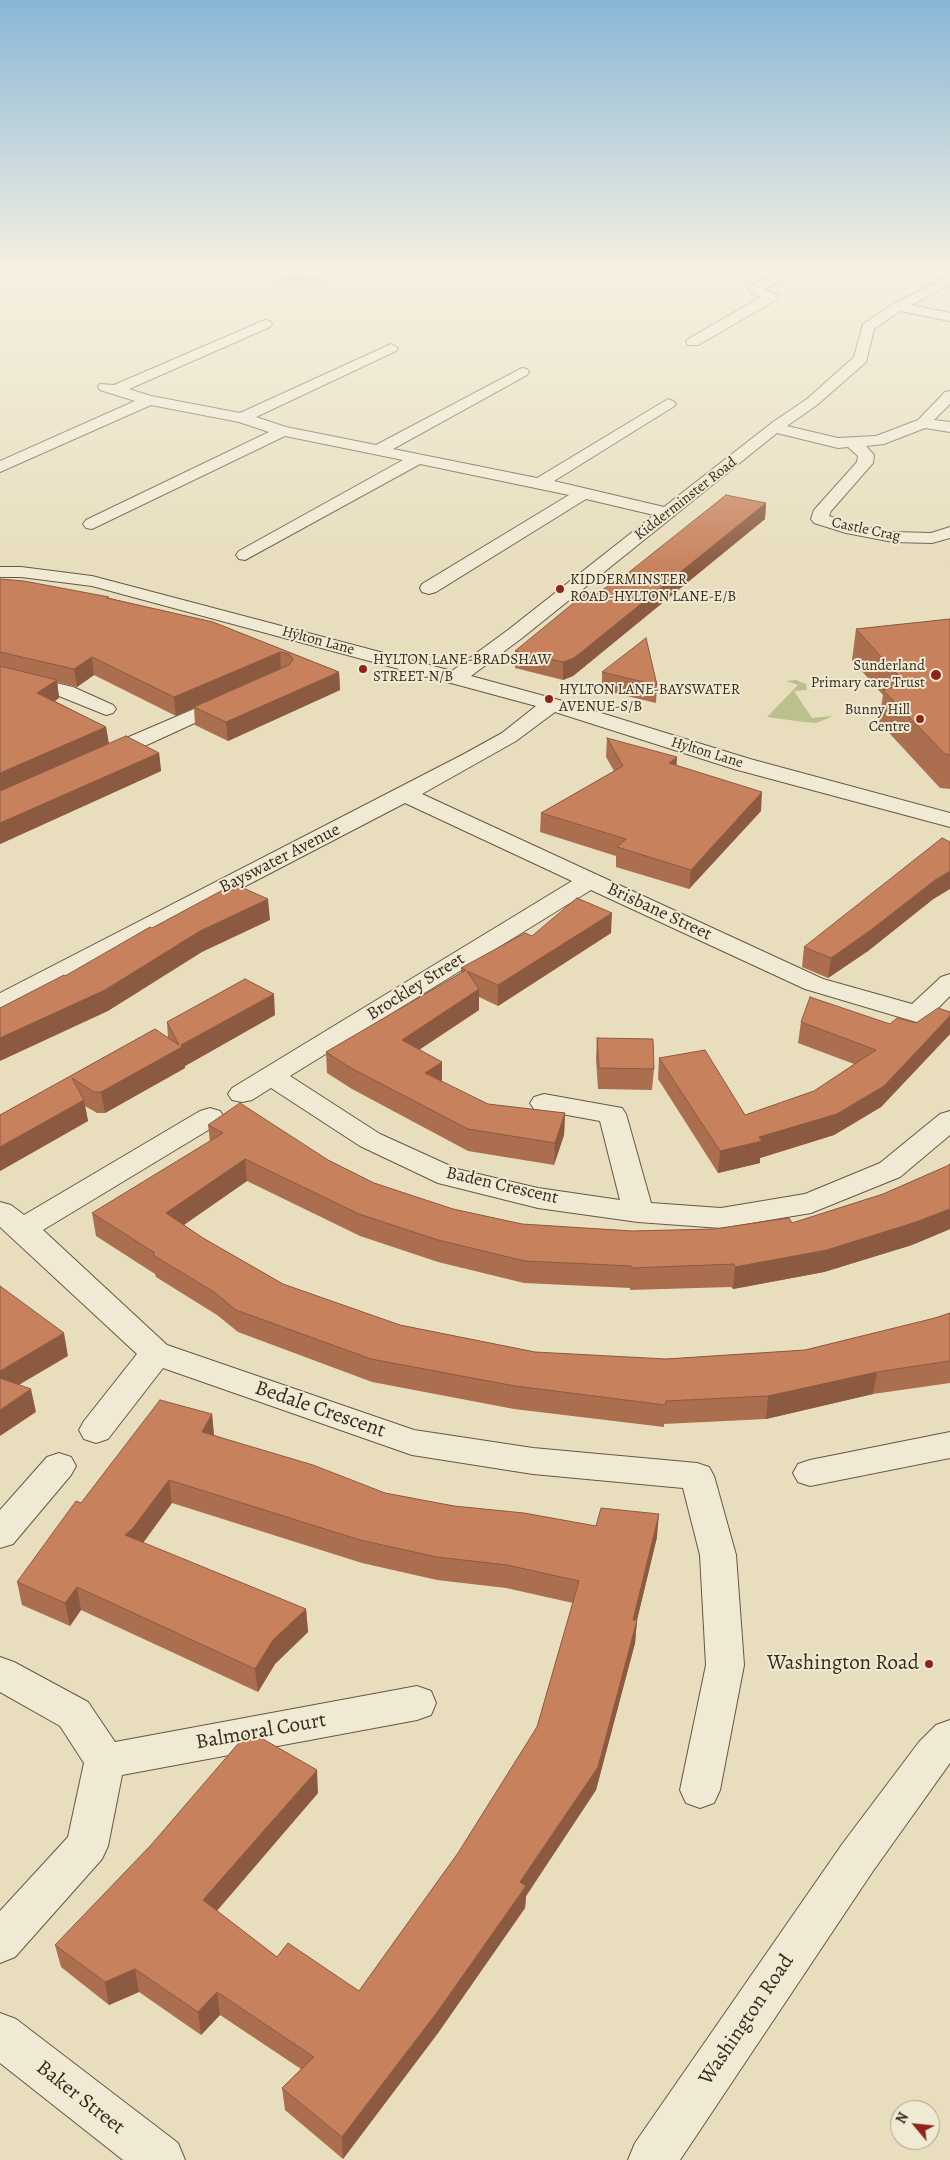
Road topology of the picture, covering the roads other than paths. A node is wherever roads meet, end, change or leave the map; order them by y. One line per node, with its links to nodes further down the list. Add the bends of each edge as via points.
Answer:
1 (153, 371): 6 (street, via 110,389)
2 (342, 371): 8 (street)
3 (848, 371): 10 (street, Kidderminster Road)
4 (522, 372): 14 (street)
5 (950, 395): 9 (street)
6 (149, 400): 8 (street); 16 (street)
7 (668, 404): 17 (street)
8 (242, 418): 12 (street)
9 (924, 423): 11 (street); 13 (street, via 878,441)
10 (775, 428): 13 (street, via 838,443); 19 (street, Kidderminster Road)
11 (950, 428)
12 (284, 430): 14 (street); 20 (street)
13 (852, 442): 21 (street, Castle Crag, via 866,455 865,463 823,510 820,519 846,528 893,537 932,538)
14 (379, 450): 15 (street)
15 (418, 458): 17 (street); 22 (street)
16 (0, 467)
17 (540, 483): 18 (street)
18 (581, 494): 19 (street); 24 (street)
19 (667, 513): 26 (street, Kidderminster Road)
20 (92, 524)
21 (950, 532)
22 (245, 555)
23 (0, 572): 26 (street, Hylton Lane, via 92,581)
24 (429, 588)
25 (0, 676): 29 (street, via 66,691)
26 (454, 679): 28 (street, Hylton Lane)
27 (246, 693): 31 (street)
28 (552, 704): 33 (street, Bayswater Avenue, via 509,737); 34 (street, Hylton Lane, via 742,764)
29 (106, 709)
30 (145, 721): 31 (street)
31 (164, 730): 32 (street)
32 (82, 766)
33 (406, 794): 35 (street, Brisbane Street); 37 (street, Bayswater Avenue)
34 (950, 820)
35 (590, 880): 38 (street, Brisbane Street, via 814,984); 40 (street, Brockley Street)
36 (950, 982): 38 (street)
37 (0, 1003)
38 (918, 1013): 39 (street, Brisbane Street)
39 (950, 1024)
40 (271, 1076): 41 (street, Brockley Street); 45 (street, Baden Crescent, via 370,1140 448,1176 538,1198)
41 (242, 1094)
42 (544, 1103): 45 (street, via 612,1114)
43 (210, 1117): 46 (street)
44 (950, 1120): 45 (street, Baden Crescent, via 890,1170 811,1203 721,1218)
45 (638, 1212)
46 (12, 1221): 47 (street, Bedale Crescent)
47 (156, 1354): 48 (street); 57 (street, Bedale Crescent, via 412,1442 533,1461 697,1476 718,1555 725,1665)
48 (96, 1430)
49 (950, 1445): 51 (street)
50 (59, 1466): 52 (street)
51 (810, 1473)
52 (0, 1534)
53 (0, 1673): 56 (street, via 74,1714)
54 (417, 1704): 56 (street, Balmoral Court)
55 (950, 1737): 61 (street, Washington Road, via 933,1754 858,1857)
56 (105, 1761): 58 (street, via 87,1846)
57 (700, 1790)
58 (0, 1942)
59 (0, 2035): 60 (street, Baker Street)
60 (161, 2160)
61 (652, 2160)

